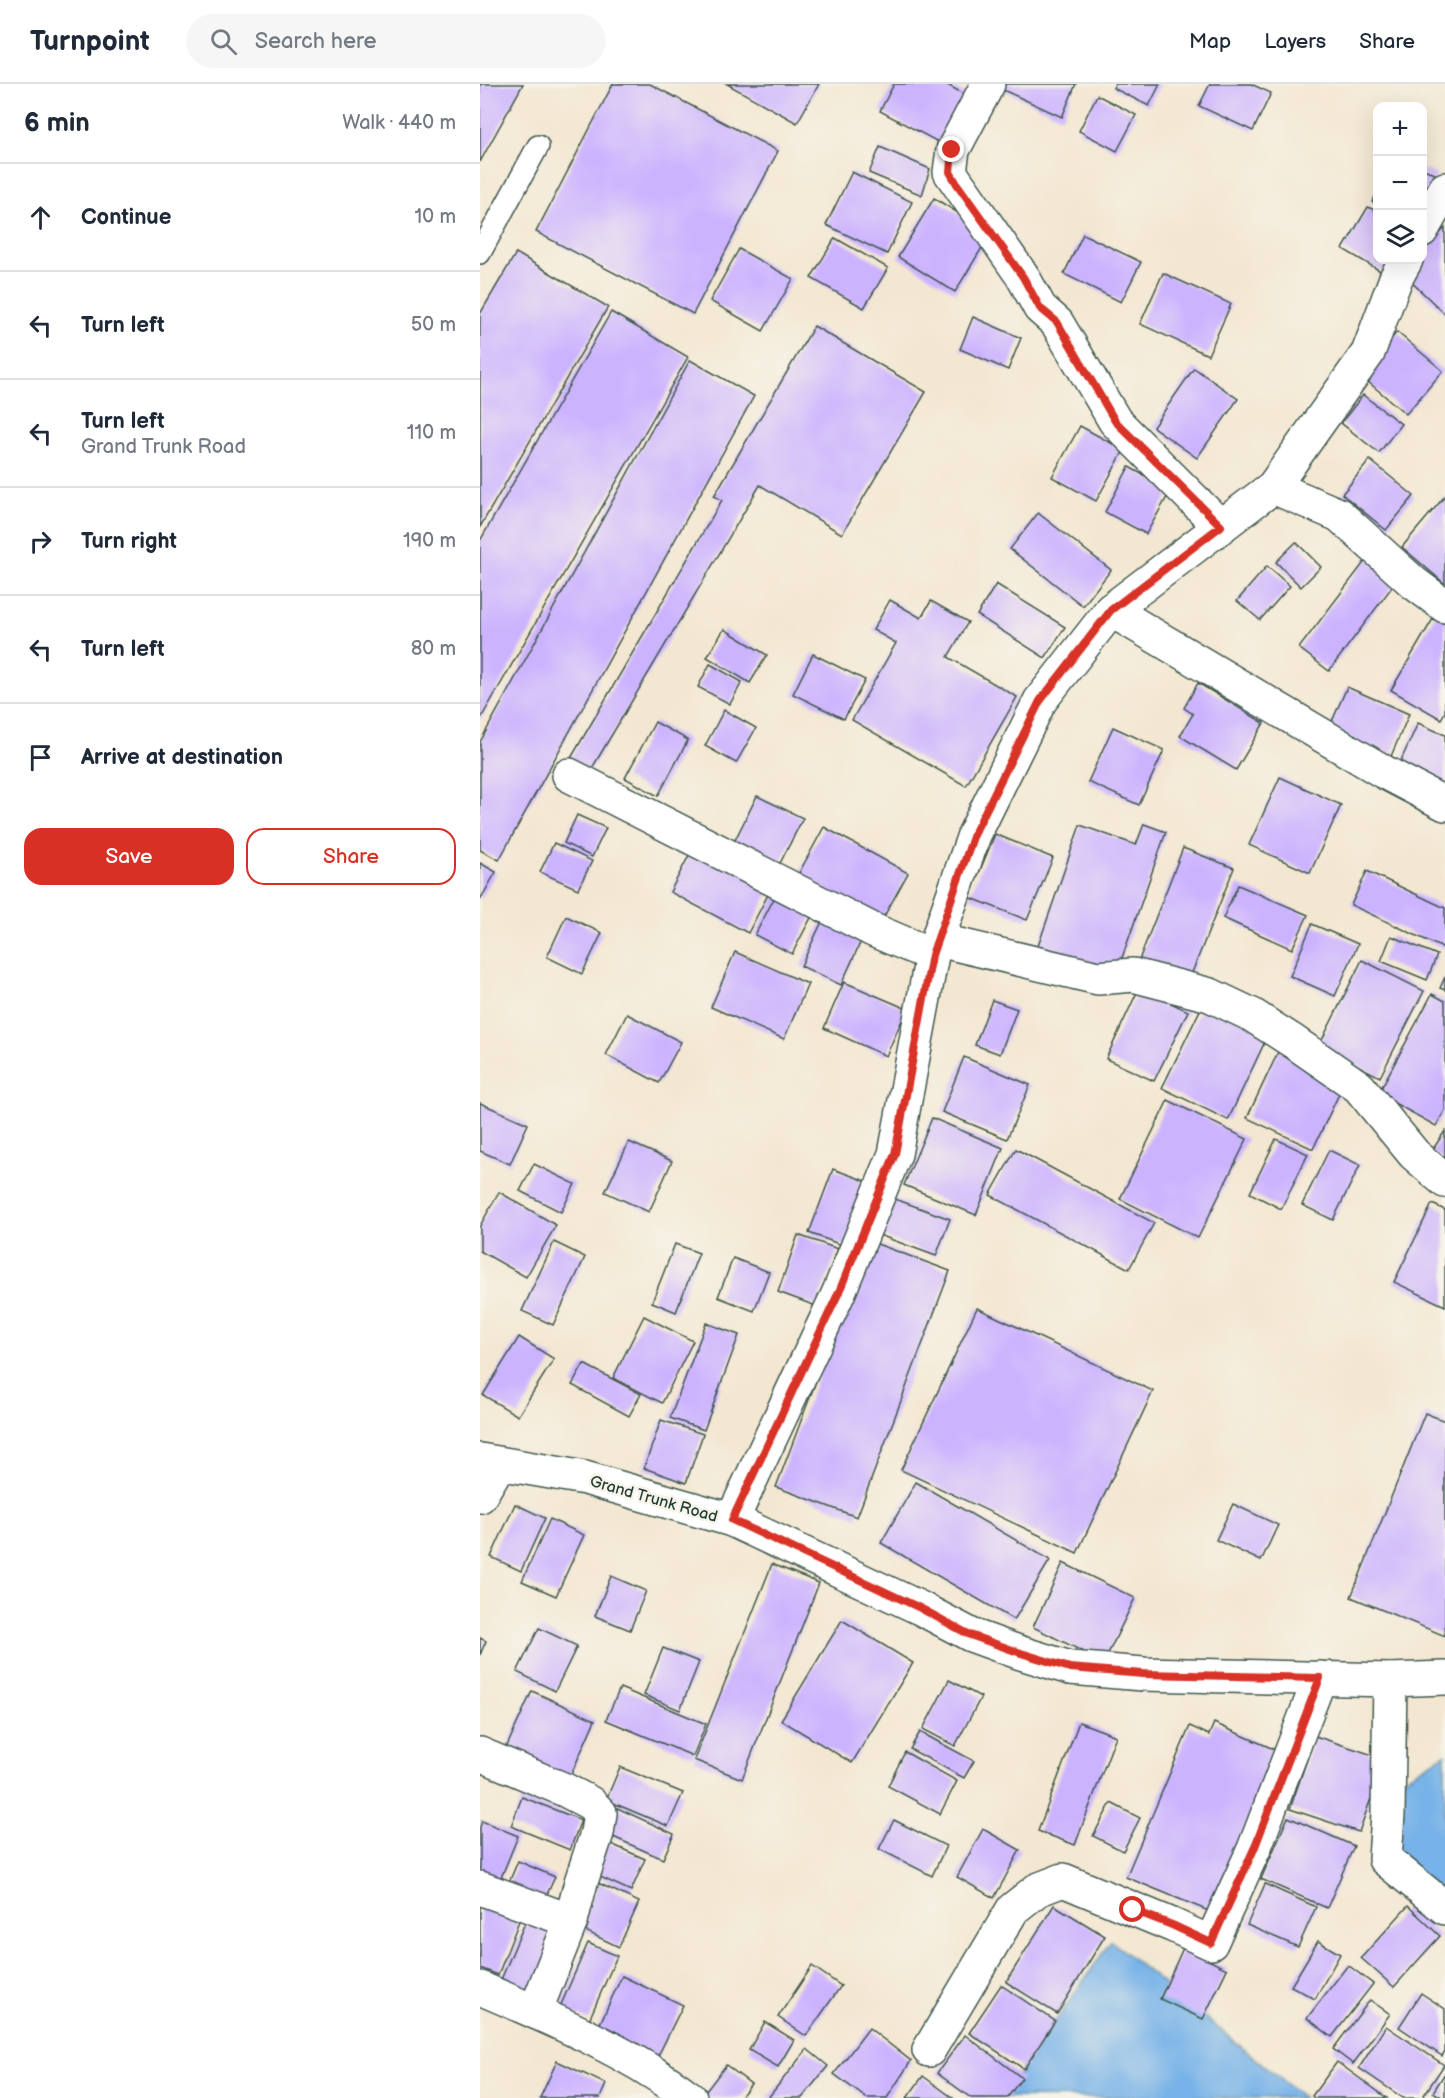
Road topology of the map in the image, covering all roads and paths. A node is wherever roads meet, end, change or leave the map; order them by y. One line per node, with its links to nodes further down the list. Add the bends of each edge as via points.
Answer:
1 (988, 84): 8 (street, via 952,150 950,172 1040,308 1057,322 1115,421)
2 (538, 146): 5 (lane)
3 (1445, 189): 4 (street)
4 (1427, 221)
5 (480, 253)
6 (1404, 264): 7 (street, via 1368,353)
7 (1273, 487): 8 (street); 9 (street, via 1339,515 1414,584)
8 (1221, 526): 10 (street)
9 (1445, 606)
10 (1111, 610): 12 (street); 13 (street, via 1040,701 974,834)
11 (569, 775): 13 (street, via 873,930)
12 (1445, 804)
13 (935, 947): 14 (street, via 1098,978 1133,975 1210,995 1252,1015 1359,1087 1414,1154); 17 (street, via 895,1154 839,1292)
14 (1445, 1181)
15 (489, 1462): 16 (street); 17 (street, Grand Trunk Road, via 585,1478)
16 (480, 1496)
17 (732, 1520): 18 (street, Grand Trunk Road, via 970,1635 1070,1668 1143,1674)
18 (1320, 1678): 20 (street, Grand Trunk Road); 27 (street, via 1254,1849 1211,1943 1063,1880 1037,1890 1013,1909)
19 (1445, 1678): 20 (street, Grand Trunk Road)
20 (1390, 1680): 23 (street, via 1384,1859)
21 (480, 1754): 24 (street, via 573,1794 600,1813)
22 (480, 1888): 24 (street)
23 (1445, 1908)
24 (571, 1921): 26 (street)
25 (480, 1988): 26 (street)
26 (535, 2012): 28 (street, via 628,2058)
27 (929, 2050)
28 (690, 2098)

